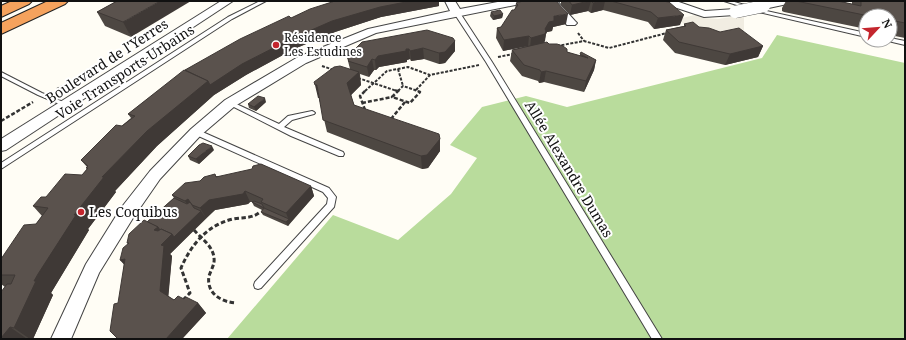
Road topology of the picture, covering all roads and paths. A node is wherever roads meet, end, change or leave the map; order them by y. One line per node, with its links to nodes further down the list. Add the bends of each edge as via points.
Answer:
1 (24, 1): 11 (highway)
2 (60, 1): 13 (highway)
3 (228, 1): 30 (street, Boulevard de l'Yerres)
4 (264, 1): 37 (lane, Voie Transports Urbains, via 230,18)
5 (520, 1): 10 (street)
6 (551, 1): 12 (street)
7 (666, 1): 9 (street, bridge, via 704,14 735,12)
8 (726, 1): 15 (lane)
9 (788, 1)
10 (453, 7): 28 (street, via 340,43 302,60); 47 (lane, Allée Alexandre Dumas)
11 (1, 12)
12 (571, 23)
13 (1, 29)
14 (672, 32): 16 (path)
15 (858, 33)
16 (659, 34)
17 (327, 68): 19 (path)
18 (398, 69): 23 (path)
19 (337, 71)
20 (1, 74): 30 (lane)
21 (430, 75): 24 (path)
22 (351, 76): 25 (path)
23 (403, 86): 24 (path); 25 (path)
24 (416, 90): 27 (path, via 420,92 410,103)
25 (397, 91): 26 (path)
26 (392, 97): 27 (path); 29 (path)
27 (405, 102): 32 (path)
28 (230, 103): 33 (lane); 34 (street)
29 (362, 103)
30 (66, 105): 35 (street, Boulevard de l'Yerres)
31 (312, 113): 33 (lane, via 290,118)
32 (391, 119)
33 (280, 127): 36 (lane)
34 (196, 132): 43 (lane, via 326,190 332,197 331,205); 46 (street, via 155,175 126,213 92,269)
35 (1, 146)
36 (341, 154)
37 (1, 166)
38 (260, 212): 42 (path, via 256,216 223,222)
39 (165, 213): 40 (path)
40 (146, 216)
41 (194, 230): 42 (path)
42 (200, 237): 44 (path, via 191,247 181,268 190,293); 45 (path, via 211,248 214,259 208,278 211,291 217,298 228,303)
43 (258, 285)
44 (182, 301)
45 (236, 303)
46 (61, 339)
47 (657, 339)

